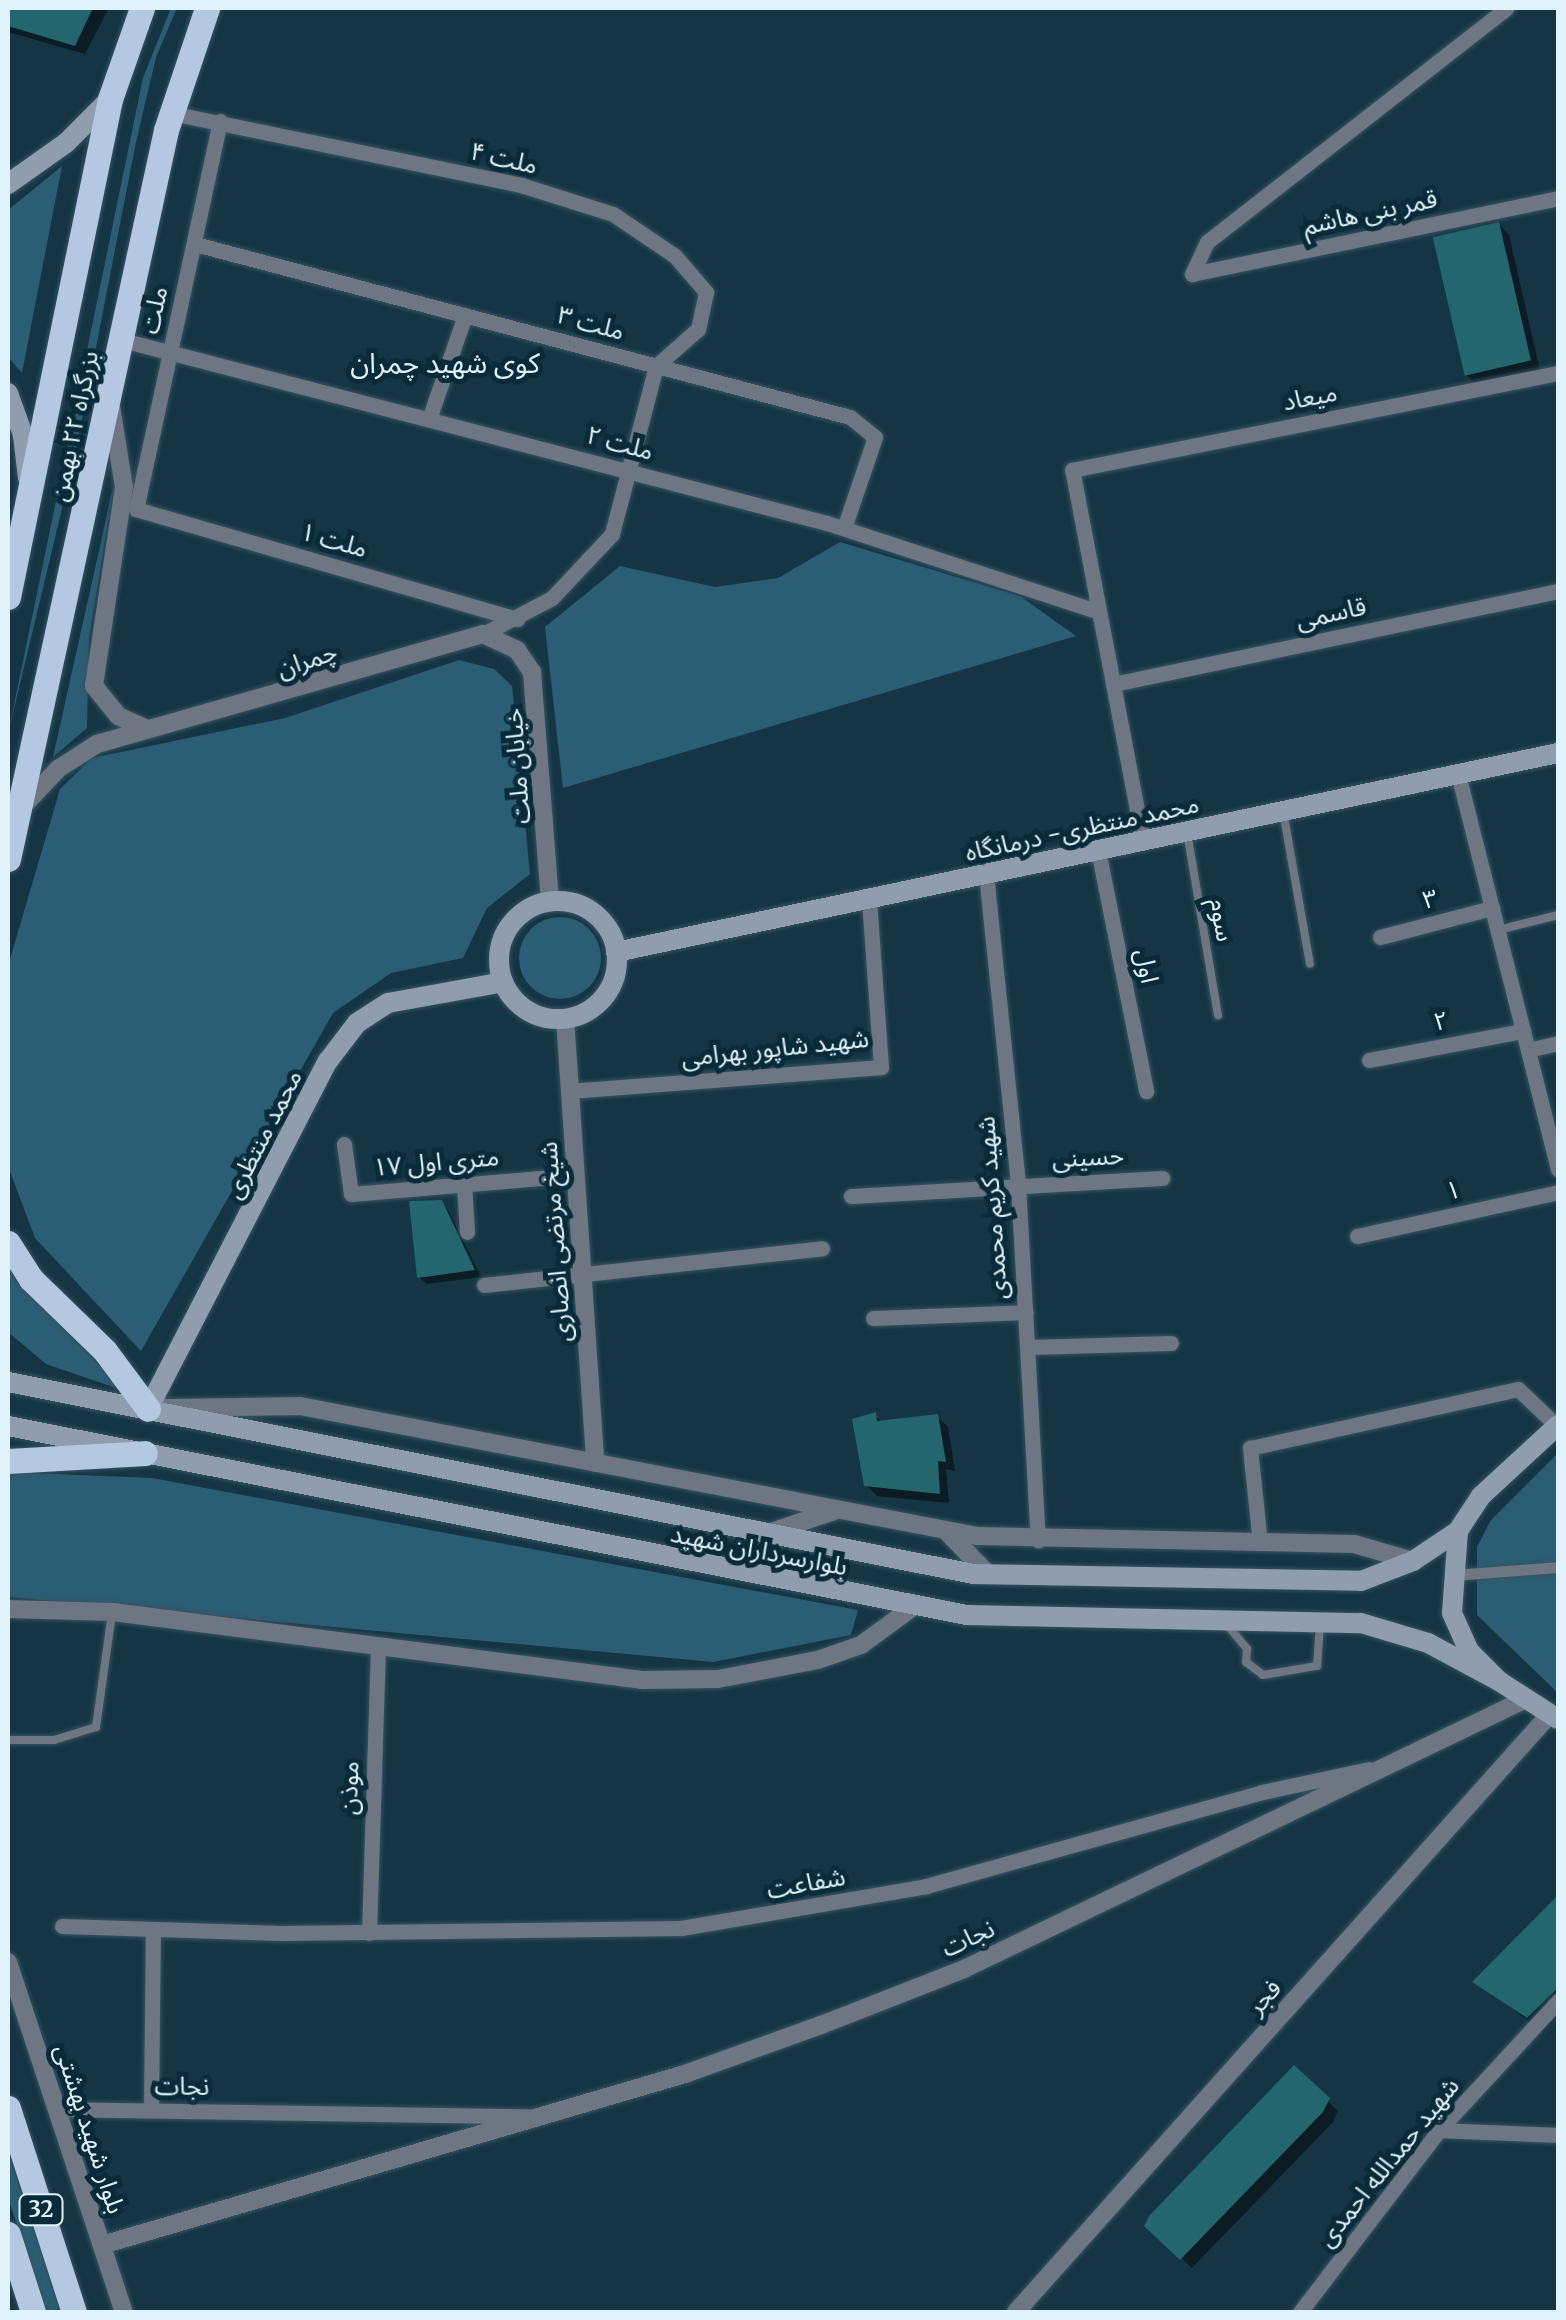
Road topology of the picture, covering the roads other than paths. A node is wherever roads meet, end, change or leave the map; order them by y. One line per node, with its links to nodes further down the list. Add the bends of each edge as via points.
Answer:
1 (142, 8): 4 (highway, بزرگراه ۲۲ بهمن)
2 (207, 8): 5 (highway, بزرگراه ۲۲ بهمن)
3 (1506, 8): 8 (street, قمر بنی هاشم, via 1208,242 1192,274)
4 (110, 100): 7 (main road, via 66,143); 19 (highway, بزرگراه ۲۲ بهمن)
5 (171, 113): 6 (street, ملت ۴); 11 (highway, بزرگراه ۲۲ بهمن)
6 (220, 121): 9 (street, ملت); 13 (street, ملت ۴, via 521,185 613,214 675,256 706,292 698,329)
7 (8, 184)
8 (1558, 198)
9 (195, 244): 10 (street, ملت ۳); 12 (street, ملت)
10 (465, 315): 13 (street, ملت ۳); 17 (street)
11 (122, 340): 12 (street, ملت ۲); 16 (highway, بزرگراه ۲۲ بهمن)
12 (170, 353): 17 (street, ملت ۲); 20 (street, ملت)
13 (656, 366): 18 (street); 21 (street, ملت ۳, via 850,417 875,437)
14 (1558, 374): 24 (street, میعاد, via 1072,470)
15 (8, 393): 19 (main road, via 23,435)
16 (110, 400): 28 (street, via 124,487 94,686 118,716); 31 (highway, بزرگراه ۲۲ بهمن)
17 (429, 420): 18 (street, ملت ۲)
18 (628, 471): 21 (street, ملت ۲); 25 (street, via 612,534 594,560)
19 (30, 502): 23 (highway, بزرگراه ۲۲ بهمن)
20 (136, 509): 25 (street, ملت ۱)
21 (844, 528): 24 (street, ملت ۲)
22 (1558, 591): 27 (street, قاسمی)
23 (8, 597)
24 (1099, 612): 27 (street)
25 (518, 619): 26 (street)
26 (483, 634): 28 (street, چمران); 39 (street, خیابان ملت, via 517,650 532,672)
27 (1113, 684): 34 (street)
28 (145, 728): 31 (street, چمران, via 77,754)
29 (1558, 753): 30 (main road, محمد منتظری- درمانگاه)
30 (1458, 774): 32 (main road, محمد منتظری- درمانگاه); 40 (street)
31 (22, 806): 36 (highway, بزرگراه ۲۲ بهمن)
32 (1283, 811): 33 (main road, محمد منتظری- درمانگاه); 45 (lane)
33 (1186, 832): 34 (main road, محمد منتظری- درمانگاه); 47 (lane, سوم)
34 (1144, 840): 35 (main road, محمد منتظری- درمانگاه)
35 (1098, 850): 37 (main road, محمد منتظری- درمانگاه); 54 (street, اول)
36 (8, 860)
37 (986, 874): 38 (main road, محمد منتظری- درمانگاه); 61 (street, شهید کریم محمدی)
38 (869, 899): 44 (main road, محمد منتظری- درمانگاه); 53 (street, شهید شاپور بهرامی, via 881,1067)
39 (550, 901): 44 (main road, via 594,913); 46 (main road, via 511,924 499,952)
40 (1492, 908): 42 (street); 43 (street, ۳)
41 (1558, 915): 42 (lane)
42 (1498, 930): 49 (street)
43 (1380, 937)
44 (616, 952): 48 (main road, via 604,996)
45 (1310, 964)
46 (503, 982): 48 (main road, via 535,1014); 75 (main road, محمد منتظری, via 388,1003 357,1023 328,1061)
47 (1218, 1015)
48 (565, 1018): 53 (street, شیخ مرتضی انصاری)
49 (1523, 1031): 51 (street); 52 (street, ۲)
50 (1558, 1043): 51 (street)
51 (1528, 1050): 56 (street)
52 (1369, 1060)
53 (570, 1091): 58 (street, شیخ مرتضی انصاری)
54 (1146, 1091)
55 (344, 1144): 60 (street, ۱۷ متری اول, via 351,1194)
56 (1556, 1150): 57 (street)
57 (1558, 1170)
58 (576, 1175): 60 (street, ۱۷ متری اول); 68 (street, شیخ مرتضی انصاری)
59 (1162, 1178): 61 (street, حسینی)
60 (464, 1184): 64 (street)
61 (1018, 1185): 63 (street, حسینی); 70 (street, شهید کریم محمدی)
62 (1558, 1192): 65 (street, ۱)
63 (851, 1196)
64 (467, 1232)
65 (1358, 1236)
66 (8, 1243): 75 (highway, via 31,1279 104,1351)
67 (822, 1248): 68 (street)
68 (583, 1275): 69 (street); 80 (street, شیخ مرتضی انصاری)
69 (484, 1285)
70 (1026, 1312): 71 (street); 73 (street, شهید کریم محمدی)
71 (873, 1318)
72 (1171, 1344): 73 (street)
73 (1029, 1347): 85 (street, شهید کریم محمدی)
74 (8, 1382): 75 (main road, بلوارسرداران شهید)
75 (148, 1409): 80 (street, via 300,1406); 84 (main road, بلوارسرداران شهید)
76 (1558, 1425): 83 (main road, via 1482,1496); 86 (street, via 1518,1389 1250,1448)
77 (8, 1426): 78 (main road, بلوارسرداران شهید)
78 (144, 1453): 79 (highway); 91 (main road, بلوارسرداران شهید)
79 (8, 1461)
80 (596, 1463): 81 (street)
81 (839, 1510): 82 (street); 84 (street)
82 (945, 1530): 85 (street); 89 (street)
83 (1458, 1531): 87 (main road, بلوارسرداران شهید); 90 (main road)
84 (765, 1534): 89 (main road, بلوارسرداران شهید)
85 (1038, 1540): 86 (street)
86 (1260, 1543): 87 (street, via 1354,1544)
87 (1413, 1561): 89 (main road, بلوارسرداران شهید, via 1361,1582)
88 (1558, 1567): 90 (street)
89 (988, 1574)
90 (1452, 1575): 97 (main road, via 1452,1613 1469,1651)
91 (914, 1606): 94 (main road, بلوارسرداران شهید, via 1069,1622); 96 (street, via 860,1645 718,1679 642,1680)
92 (8, 1609): 93 (street)
93 (112, 1612): 96 (street); 100 (lane, via 96,1728 54,1740)
94 (1225, 1622): 95 (main road, بلوارسرداران شهید); 95 (lane, via 1247,1649 1246,1662 1263,1674 1317,1666 1314,1641)
95 (1322, 1623): 97 (main road, بلوارسرداران شهید, via 1360,1623 1428,1643)
96 (378, 1646): 104 (street, موذن)
97 (1499, 1681): 98 (main road)
98 (1526, 1699): 99 (main road); 101 (street, شفاعت)
99 (1554, 1717): 118 (street, فجر)
100 (8, 1740)
101 (1394, 1764): 104 (street, شفاعت, via 820,1908 681,1928); 110 (street, نجات, via 964,1968 685,2074)
102 (62, 1926): 103 (street, شفاعت)
103 (153, 1929): 104 (street, شفاعت); 109 (street)
104 (369, 1933)
105 (8, 1962): 108 (street, بلوار شهید بهشتی)
106 (1558, 2001): 111 (street, شهید حمدالله احمدی)
107 (8, 2108): 116 (highway, 32)
108 (58, 2108): 109 (street, نجات); 114 (street, بلوار شهید بهشتی)
109 (152, 2110): 110 (street, نجات)
110 (544, 2116): 114 (street, نجات)
111 (1439, 2130): 112 (street); 119 (street, شهید حمدالله احمدی)
112 (1558, 2135)
113 (8, 2234): 115 (highway, 32)
114 (102, 2245): 117 (street, بلوار شهید بهشتی)
115 (33, 2312)
116 (74, 2312)
117 (124, 2312)
118 (1016, 2312)
119 (1301, 2312): 120 (street)
120 (1318, 2312)

